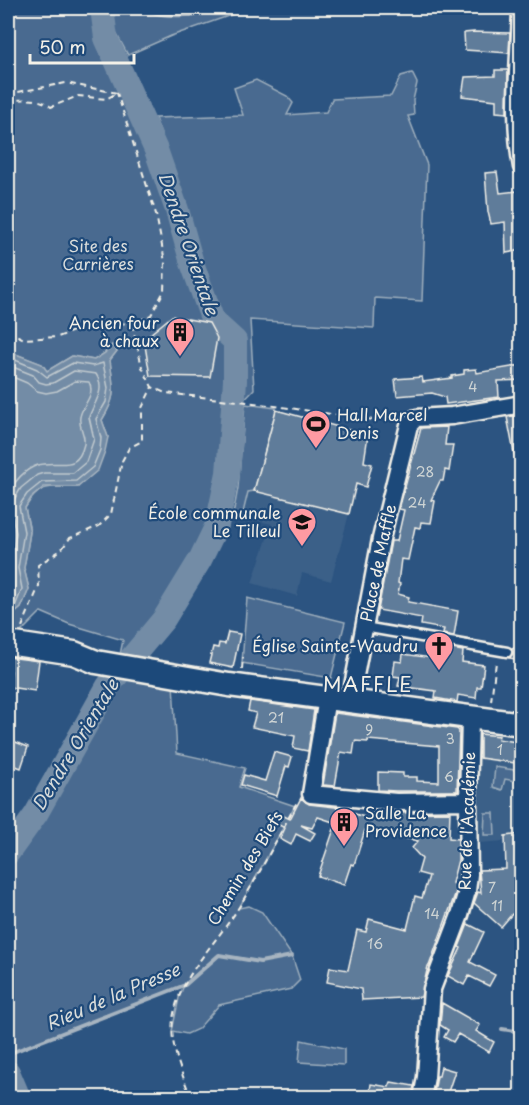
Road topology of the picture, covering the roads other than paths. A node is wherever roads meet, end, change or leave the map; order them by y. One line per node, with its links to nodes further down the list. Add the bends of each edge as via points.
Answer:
1 (521, 8): 2 (street, via 517,139)
2 (522, 167)
3 (522, 404): 4 (street, Place de Maffle, via 416,418 409,425)
4 (364, 627): 6 (lane); 8 (street, Place de Maffle)
5 (13, 644): 7 (street, via 74,653 96,662 141,670)
6 (507, 652)
7 (327, 698): 8 (street); 11 (street, via 311,794 396,802)
8 (350, 702): 9 (street)
9 (480, 719): 10 (street); 11 (street, Rue de l'Académie)
10 (522, 724)
11 (468, 801): 12 (street, Rue de l'Académie, via 467,891 432,989)
12 (422, 1098)

